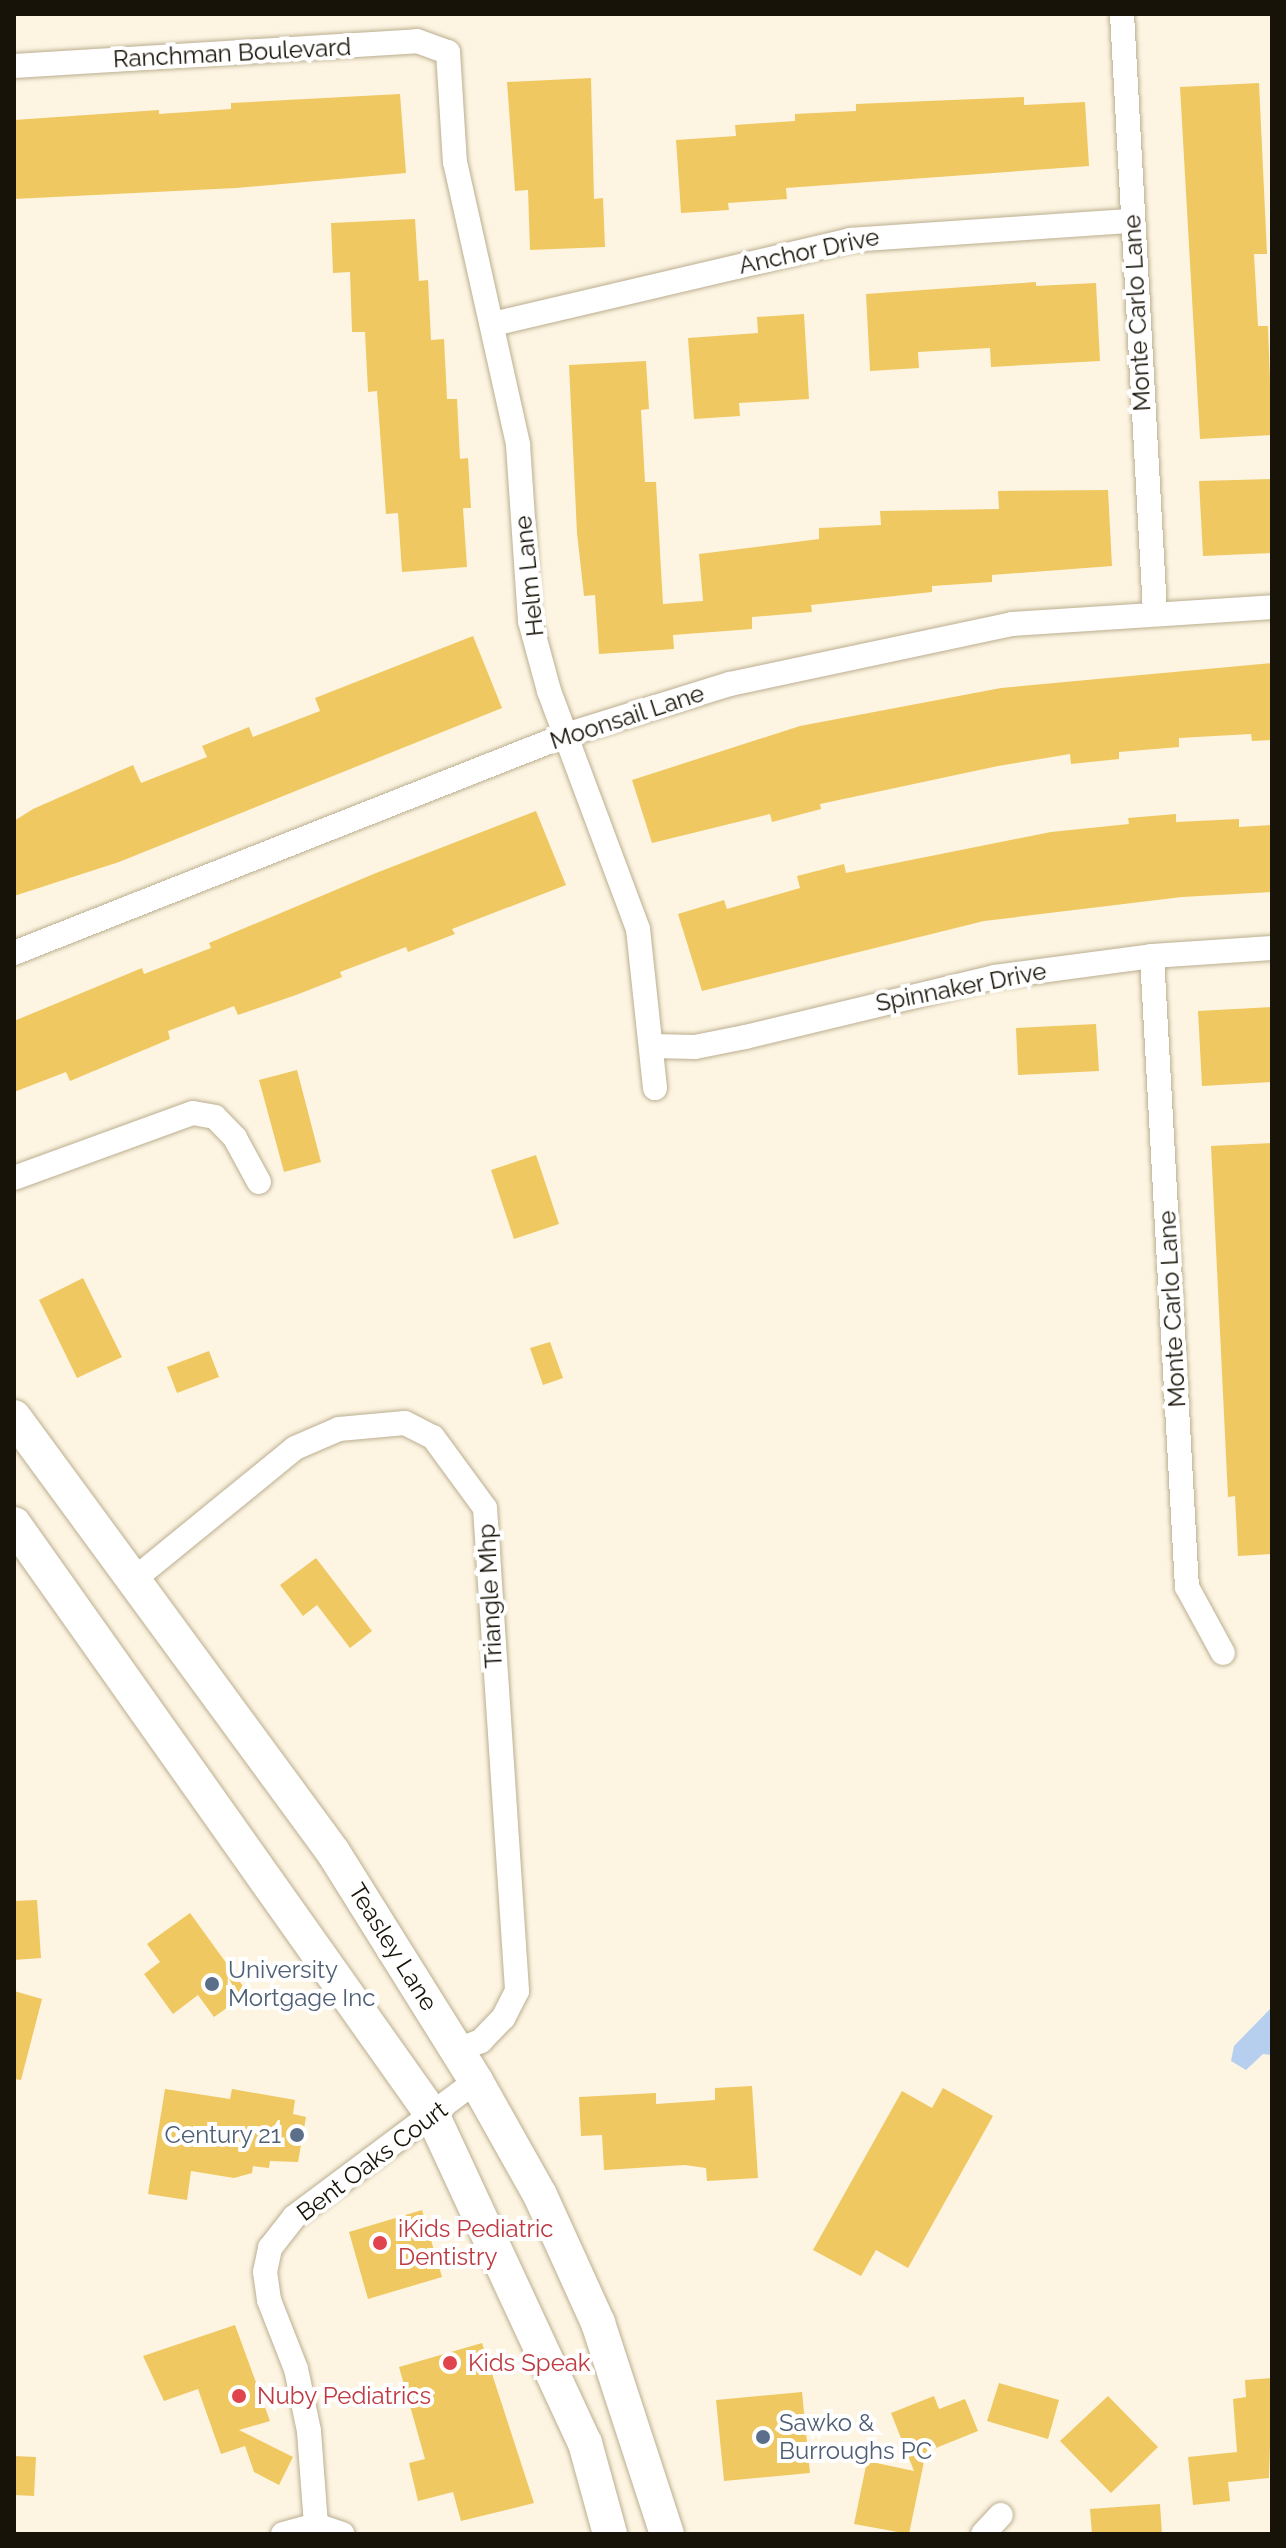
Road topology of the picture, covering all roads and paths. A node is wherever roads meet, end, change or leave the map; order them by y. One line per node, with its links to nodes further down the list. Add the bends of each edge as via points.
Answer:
1 (1122, 14): 4 (street, Monte Carlo Lane)
2 (448, 52): 3 (street, Ranchman Boulevard, via 417,41); 5 (street, Helm Lane, via 455,162)
3 (14, 66)
4 (1131, 221): 5 (street, Anchor Drive, via 850,240); 7 (street, Monte Carlo Lane)
5 (493, 324): 8 (street, Helm Lane, via 518,445 530,621)
6 (1272, 607): 7 (street, Moonsail Lane)
7 (1155, 612): 8 (street, Moonsail Lane, via 1012,624 911,642 730,684)
8 (566, 735): 10 (street, Moonsail Lane); 12 (street, Helm Lane, via 638,929)
9 (1272, 948): 11 (street, Spinnaker Drive)
10 (14, 953)
11 (1152, 956): 12 (street, Spinnaker Drive, via 995,977 695,1047); 19 (street, Monte Carlo Lane, via 1187,1587)
12 (653, 1046): 13 (street, Helm Lane)
13 (655, 1088)
14 (14, 1178): 15 (street, via 193,1113 215,1117 235,1138)
15 (259, 1182)
16 (14, 1417): 18 (main road, Teasley Lane)
17 (14, 1524): 22 (main road)
18 (132, 1581): 20 (main road, Teasley Lane, via 333,1852); 20 (street, Triangle Mhp, via 295,1448 339,1429 405,1423 433,1437 485,1508 517,1991 503,2018 481,2041)
19 (1223, 1653)
20 (458, 2050): 21 (main road, Teasley Lane)
21 (476, 2081): 22 (street, Bent Oaks Court); 28 (main road, Teasley Lane, via 540,2195 598,2323)
22 (433, 2116): 24 (street, Bent Oaks Court, via 294,2217 270,2248 265,2272 269,2300 296,2369 306,2415); 27 (main road, via 585,2443)
23 (1001, 2515): 29 (street)
24 (316, 2525): 25 (street); 26 (street)
25 (283, 2534)
26 (342, 2534)
27 (610, 2534)
28 (667, 2534)
29 (983, 2534)

